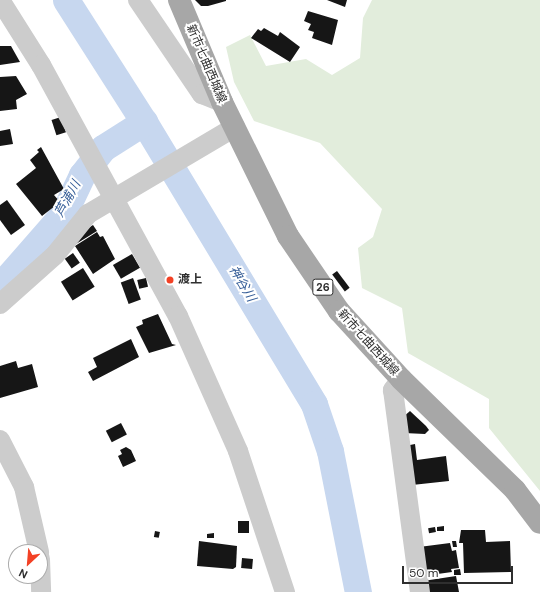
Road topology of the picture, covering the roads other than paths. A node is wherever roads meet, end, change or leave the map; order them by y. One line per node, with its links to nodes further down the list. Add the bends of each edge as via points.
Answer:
1 (0, 0): 6 (street, via 41,65 99,173)
2 (138, 0): 4 (street, via 202,94)
3 (179, 0): 4 (main road, 新市七曲西城線 / 26)
4 (222, 102): 5 (main road, 新市七曲西城線 / 26)
5 (226, 132): 6 (street); 8 (main road, 新市七曲西城線 / 26, via 288,236 340,311)
6 (116, 196): 7 (street, via 88,214 55,255); 12 (street, via 178,316 238,451)
7 (0, 304)
8 (401, 379): 10 (main road, 新市七曲西城線 / 26, via 515,490); 13 (street, via 393,390)
9 (0, 440): 11 (street, via 24,487)
10 (540, 524)
11 (37, 544)
12 (286, 592)
13 (420, 592)

